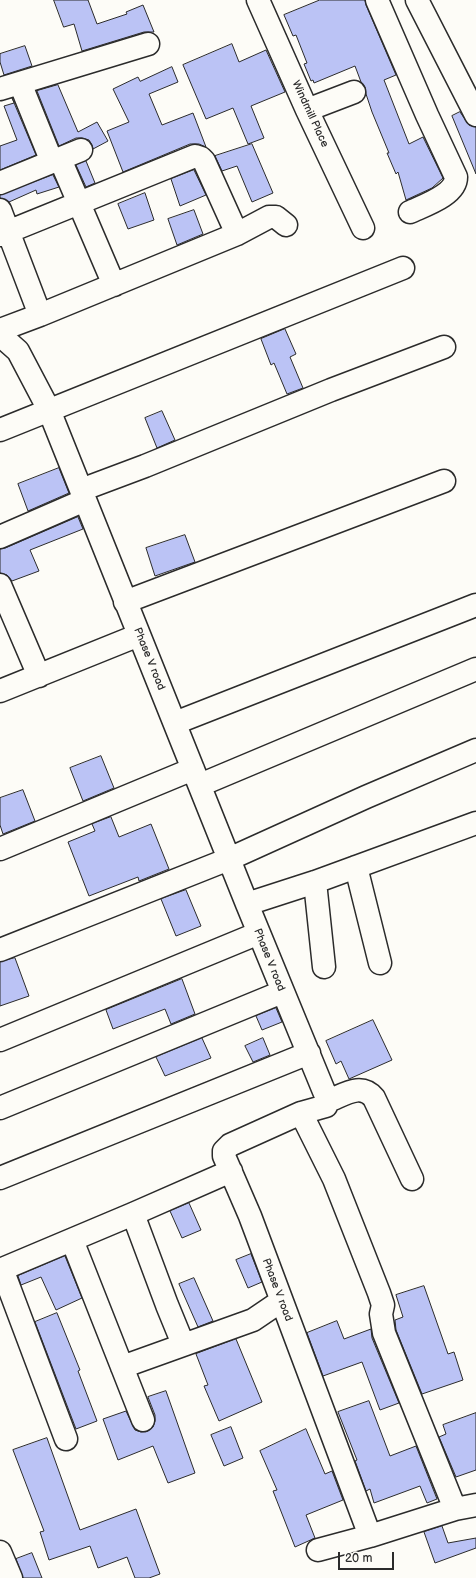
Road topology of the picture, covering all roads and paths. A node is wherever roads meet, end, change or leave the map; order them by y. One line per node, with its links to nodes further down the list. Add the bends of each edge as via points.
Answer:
1 (258, 0): 7 (street, Windmill Place)
2 (376, 0): 14 (street, via 456,176 456,183 448,193)
3 (417, 0): 8 (street)
4 (148, 44): 5 (street)
5 (10, 86): 10 (street)
6 (354, 92): 7 (street)
7 (307, 110): 16 (street, Windmill Place)
8 (476, 115)
9 (81, 150): 10 (street)
10 (56, 160): 11 (street); 12 (street)
11 (0, 183)
12 (79, 203): 17 (street); 18 (street, via 190,157 199,157 204,161); 20 (street)
13 (0, 210): 17 (street)
14 (410, 212)
15 (286, 226): 18 (street, via 276,217 269,216)
16 (363, 228)
17 (4, 233): 21 (street)
18 (237, 234): 20 (street)
19 (403, 268): 25 (street)
20 (114, 285): 21 (street)
21 (40, 316): 22 (street)
22 (0, 330)
23 (0, 335): 25 (street, Phase V road, via 18,351)
24 (444, 347): 28 (street, via 338,387 145,466)
25 (49, 410): 26 (street); 28 (street, Phase V road)
26 (0, 430)
27 (444, 481): 31 (street)
28 (83, 495): 29 (street); 31 (street, Phase V road)
29 (0, 537)
30 (0, 585): 35 (street)
31 (125, 602): 33 (street, Phase V road)
32 (476, 605): 37 (street)
33 (139, 635): 35 (street); 37 (street, Phase V road)
34 (476, 669): 39 (street)
35 (39, 676): 36 (street)
36 (0, 692)
37 (175, 723): 39 (street, Phase V road)
38 (476, 750): 42 (street)
39 (197, 777): 41 (street); 42 (street, Phase V road)
40 (476, 823): 43 (street)
41 (0, 849)
42 (229, 859): 45 (street, Phase V road); 47 (street)
43 (356, 867): 44 (street); 48 (street)
44 (315, 882): 45 (street); 49 (street)
45 (246, 904): 46 (street, Phase V road)
46 (259, 933): 50 (street, Phase V road); 51 (street)
47 (0, 950)
48 (380, 963)
49 (324, 967)
50 (282, 992): 52 (street, Phase V road); 54 (street)
51 (0, 1040)
52 (309, 1053): 53 (street, Phase V road); 57 (street)
53 (328, 1101): 55 (street, Phase V road, via 326,1106); 58 (street, via 356,1090 369,1092)
54 (0, 1108)
55 (301, 1112): 56 (street, Phase V road, via 230,1145 224,1151 224,1156); 68 (street, via 334,1179 379,1293 383,1306 381,1314 384,1333)
56 (231, 1171): 59 (street); 62 (street, Phase V road)
57 (0, 1178)
58 (412, 1179)
59 (133, 1214): 60 (street); 63 (street)
60 (72, 1240): 61 (street); 64 (street)
61 (1, 1269): 66 (street)
62 (281, 1301): 63 (street, via 253,1320); 69 (street, Phase V road)
63 (183, 1344): 64 (street)
64 (122, 1367): 65 (street)
65 (143, 1420)
66 (66, 1439)
67 (476, 1505): 68 (street)
68 (455, 1509): 69 (street)
69 (370, 1536): 70 (street)
70 (318, 1550)
71 (0, 1552): 72 (street)
72 (10, 1578)

